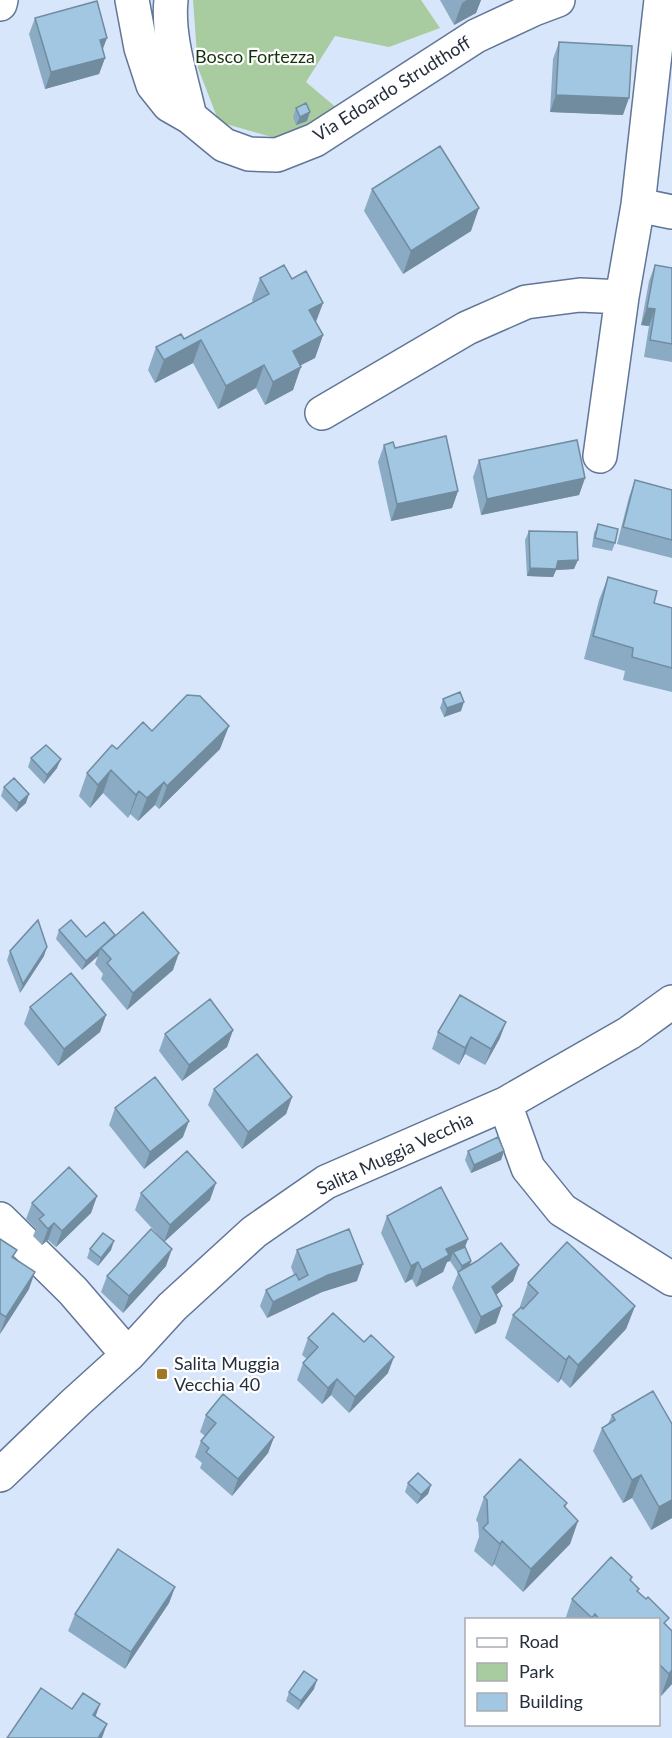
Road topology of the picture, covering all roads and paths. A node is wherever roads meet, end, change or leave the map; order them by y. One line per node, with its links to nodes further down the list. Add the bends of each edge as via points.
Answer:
1 (132, 0): 5 (street, Via Edoardo Strudthoff, via 153,85 169,105)
2 (171, 0): 5 (street, via 173,41)
3 (558, 0): 5 (street, Via Edoardo Strudthoff, via 476,36 315,140 277,155 249,154 224,145)
4 (661, 0): 6 (street)
5 (190, 117)
6 (638, 205): 7 (street); 8 (street)
7 (672, 212)
8 (622, 297): 9 (street, via 580,295 526,303 467,328); 10 (street)
9 (322, 413)
10 (600, 456)
11 (672, 1002): 12 (street, Salita Muggia Vecchia, via 629,1033)
12 (504, 1104): 14 (street, via 528,1168 562,1210); 15 (street, Salita Muggia Vecchia, via 326,1182 254,1232 172,1307)
13 (0, 1219): 15 (street, via 73,1291)
14 (672, 1279)
15 (128, 1355): 16 (street, Salita Muggia Vecchia)
16 (0, 1475)

